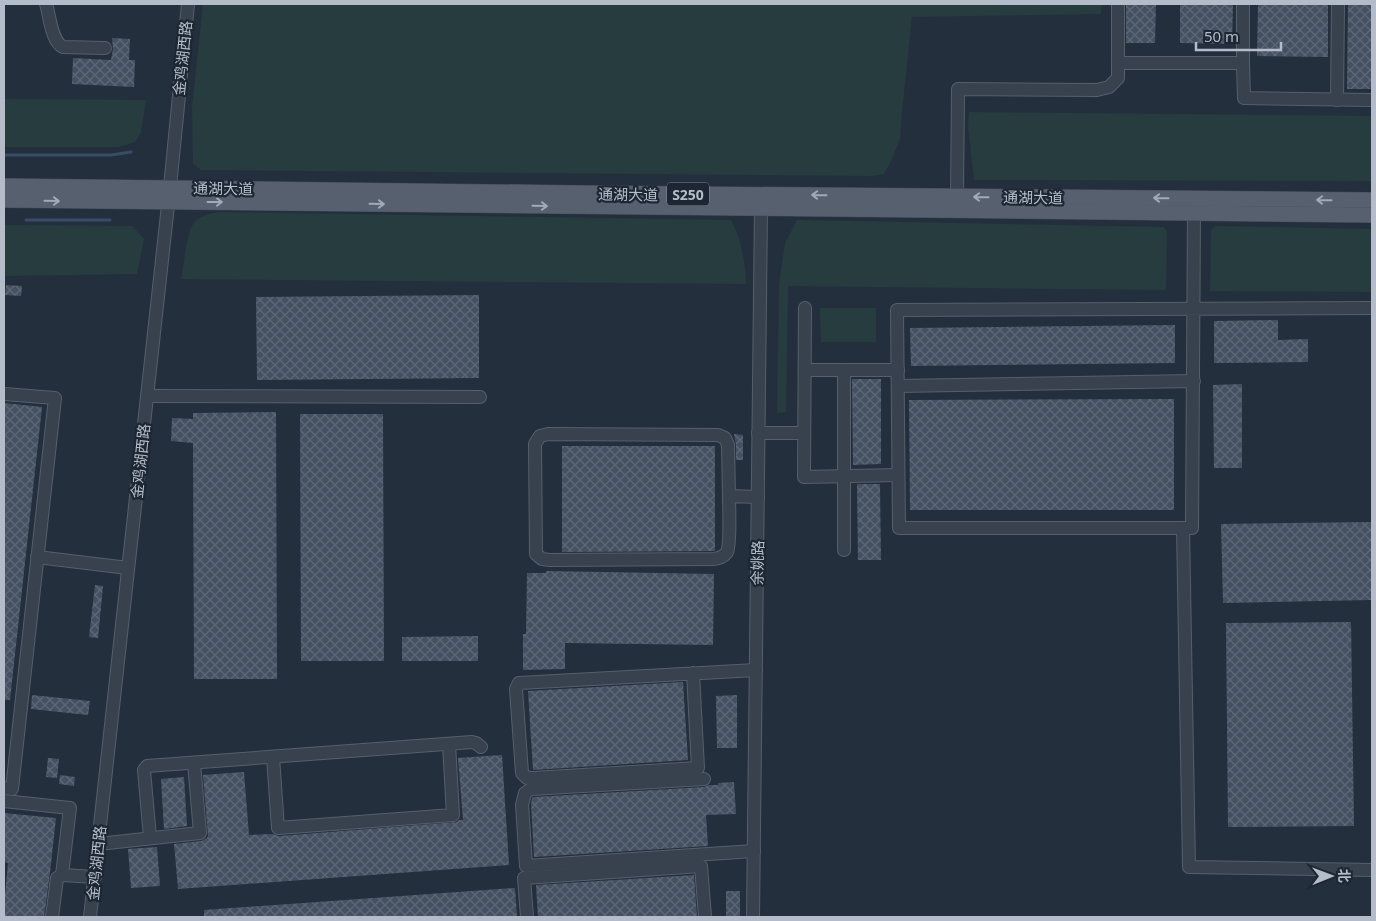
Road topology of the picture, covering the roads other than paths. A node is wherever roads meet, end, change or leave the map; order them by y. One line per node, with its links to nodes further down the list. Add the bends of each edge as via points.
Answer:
1 (46, 4): 6 (street, via 59,45)
2 (188, 4): 12 (street, 金鸡湖西路)
3 (1118, 4): 7 (street)
4 (1243, 4): 8 (street)
5 (1338, 4): 9 (street)
6 (106, 48)
7 (1118, 63): 8 (street); 13 (street, via 1118,78 1110,87 1097,90 958,89)
8 (1243, 63): 9 (street, via 1244,98)
9 (1338, 100): 10 (street)
10 (1372, 100)
11 (4, 186): 12 (main road, 通湖大道 / S250)
12 (169, 195): 13 (main road, 通湖大道 / S250, one-way to 12, via 590,193); 14 (main road, 通湖大道 / S250, one-way to 12); 16 (main road, 通湖大道 / S250, one-way to 16); 28 (street, 金鸡湖西路)
13 (956, 197): 15 (main road, 通湖大道 / S250, one-way to 13)
14 (4, 200)
15 (1372, 200)
16 (761, 208): 17 (main road, 通湖大道 / S250); 30 (street, 余姚路)
17 (1194, 213): 18 (main road, 通湖大道 / S250); 20 (street)
18 (1372, 215)
19 (805, 308): 22 (street)
20 (1193, 308): 21 (street); 24 (street, via 897,310); 25 (street)
21 (1372, 308)
22 (805, 370): 23 (street); 31 (street)
23 (844, 370): 24 (street); 33 (street)
24 (898, 370): 26 (street)
25 (1194, 381): 26 (street); 36 (street, via 1192,528)
26 (898, 386): 32 (street)
27 (4, 394): 38 (street, via 55,398)
28 (147, 396): 29 (street); 39 (street, 金鸡湖西路)
29 (480, 396)
30 (758, 433): 31 (street); 35 (street, 余姚路)
31 (804, 433): 33 (street, via 804,477)
32 (898, 475): 33 (street); 36 (street, via 899,528)
33 (844, 476): 37 (street)
34 (729, 496): 34 (street, via 728,445 725,438 540,436 536,444 536,554 550,560 722,557 729,543); 35 (street)
35 (758, 497): 40 (street, 余姚路)
36 (1183, 528): 52 (street, via 1189,867)
37 (844, 550)
38 (37, 557): 39 (street); 47 (street, via 12,789)
39 (128, 568): 50 (street, 金鸡湖西路)
40 (756, 670): 41 (street); 51 (street, 余姚路)
41 (693, 674): 41 (street, via 519,683 516,689 522,773 533,778 698,768)
42 (449, 744): 43 (street, via 472,742); 44 (street); 44 (street, via 453,815 278,828)
43 (481, 747)
44 (273, 757): 45 (street)
45 (194, 763): 49 (street, via 151,765 144,770); 49 (street, via 200,833)
46 (704, 779): 51 (street, via 531,788 525,793 522,805 526,866)
47 (4, 788)
48 (4, 801): 53 (street, via 70,808)
49 (150, 838): 50 (street)
50 (98, 844): 54 (street, 金鸡湖西路)
51 (754, 851): 59 (street, 余姚路)
52 (1372, 870)
53 (62, 875): 54 (street); 55 (street, via 57,878)
54 (95, 877): 56 (street, 金鸡湖西路)
55 (52, 917)
56 (90, 917)
57 (527, 917): 58 (street, via 524,878 702,866)
58 (705, 917)
59 (753, 917)

